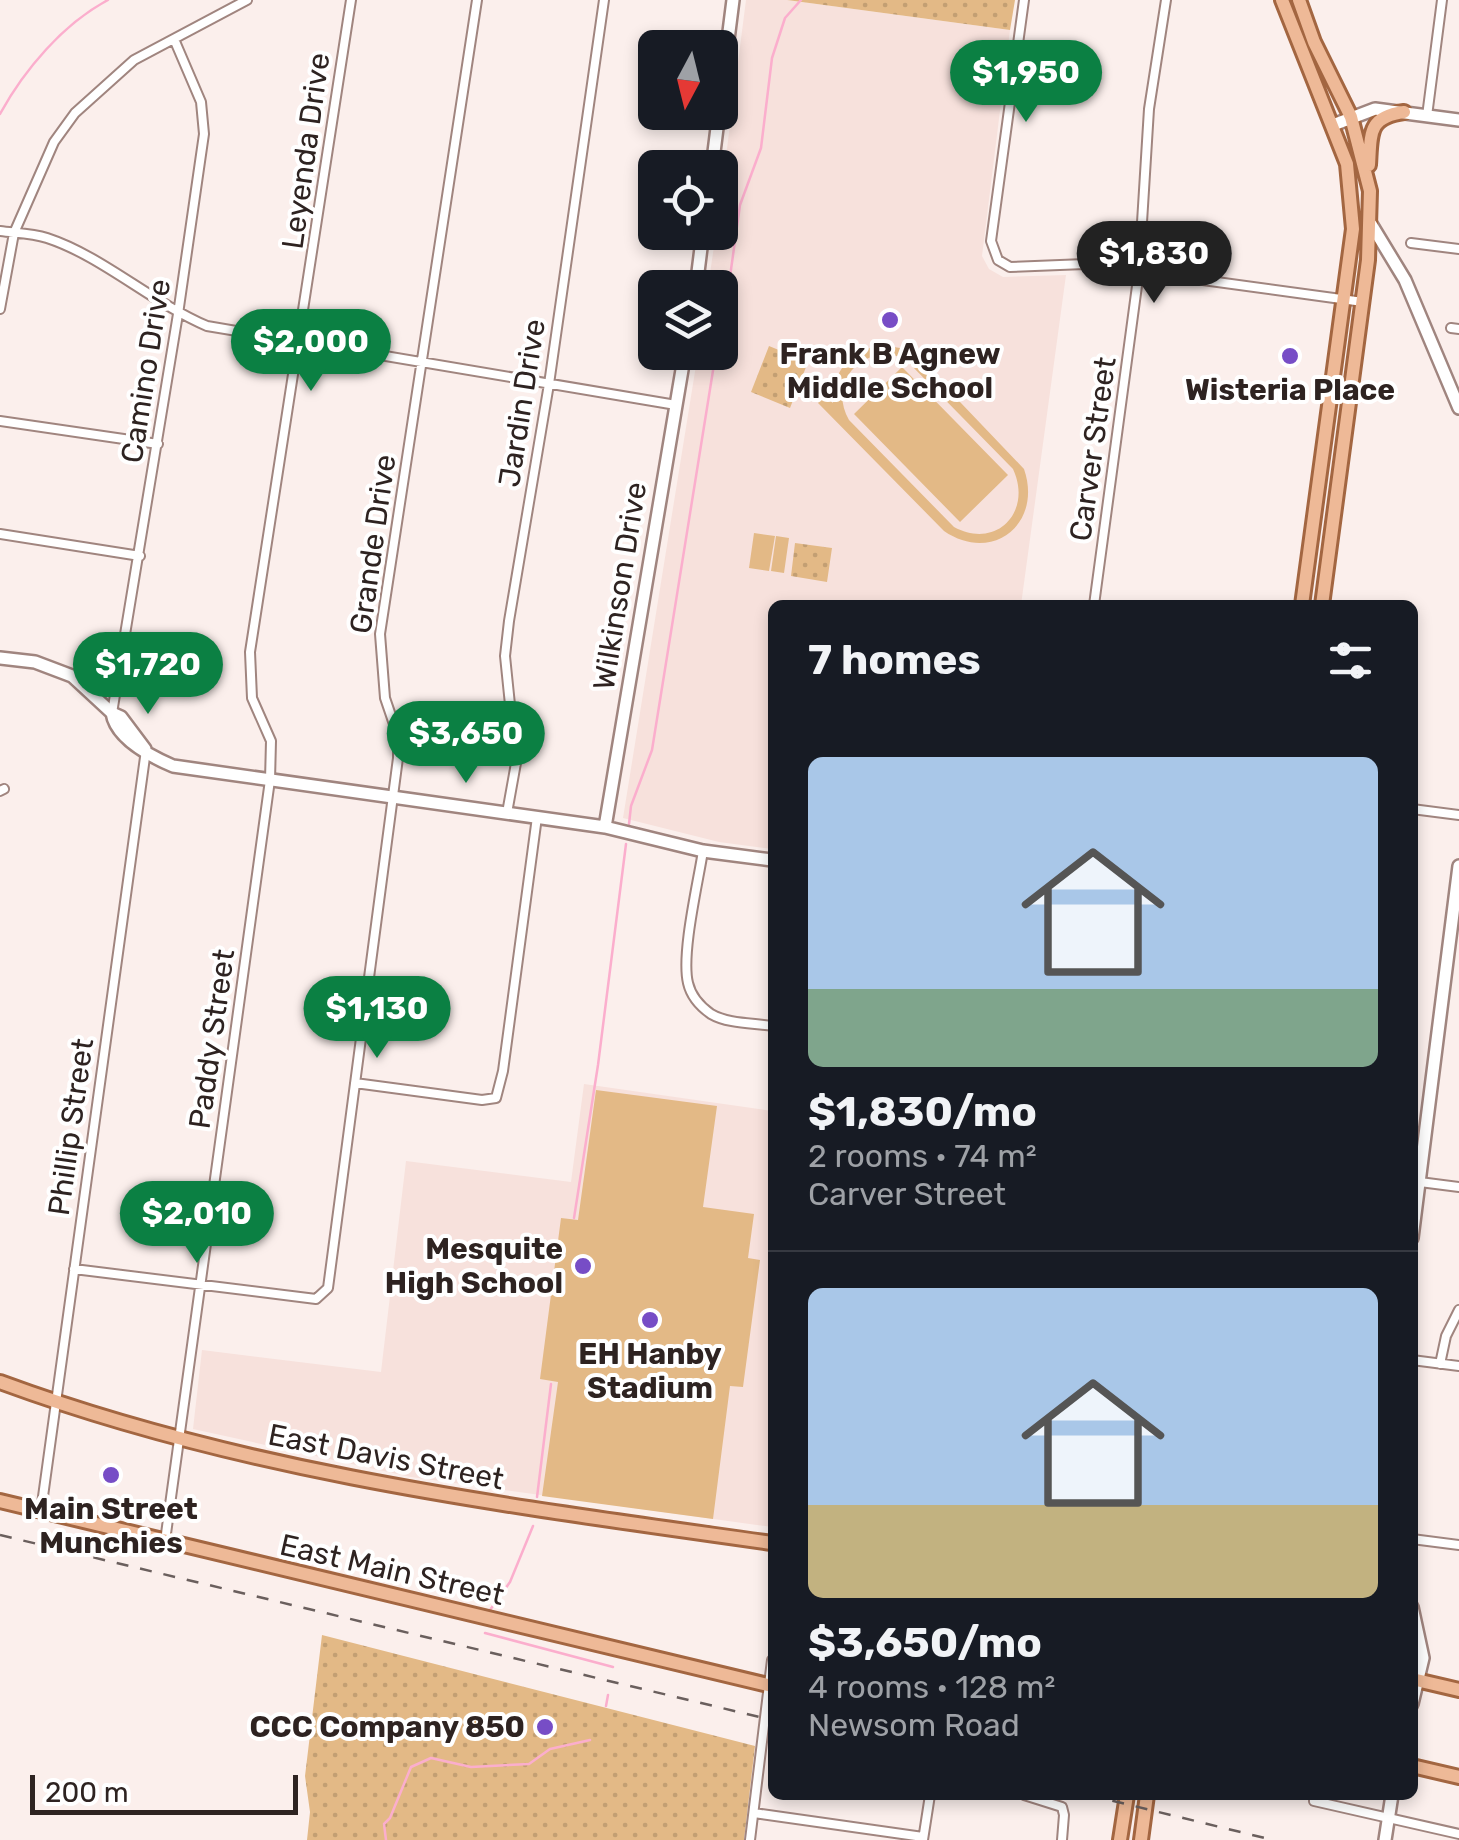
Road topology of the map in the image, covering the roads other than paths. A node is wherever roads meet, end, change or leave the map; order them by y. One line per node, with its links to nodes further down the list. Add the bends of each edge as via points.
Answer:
1 (246, 0): 12 (street)
2 (351, 0): 32 (street, Leyenda Drive)
3 (477, 0): 33 (street, Grande Drive)
4 (604, 0): 35 (street, Jardin Drive)
5 (732, 0): 11 (street)
6 (1024, 0): 27 (street, via 994,255 1010,267 1075,263)
7 (1166, 0): 27 (street, Carver Street, via 1149,108)
8 (1282, 0): 17 (main road)
9 (1299, 0): 15 (main road)
10 (1442, 0): 14 (street)
11 (729, 30)
12 (174, 40): 22 (street, via 134,60 75,113 54,142); 31 (street, Camino Drive, via 201,102 204,134)
13 (1404, 112): 14 (street); 15 (street); 19 (main road, via 1376,123)
14 (1427, 116): 16 (street)
15 (1351, 117): 17 (street); 19 (main road)
16 (1459, 120)
17 (1333, 126): 18 (main road)
18 (1348, 164): 20 (main road, via 1362,218); 28 (main road, via 1353,230)
19 (1369, 177): 20 (main road)
20 (1372, 224): 25 (main road); 26 (street)
21 (0, 231): 22 (street)
22 (14, 233): 30 (street); 31 (street, via 80,251)
23 (1410, 243): 24 (street)
24 (1459, 250)
25 (1368, 264): 26 (street); 29 (main road)
26 (1396, 264): 39 (street)
27 (1140, 271): 28 (street); 44 (street, Carver Street)
28 (1344, 300): 29 (street); 37 (main road)
29 (1363, 302): 38 (main road)
30 (0, 308)
31 (178, 314): 32 (street); 41 (street, Camino Drive)
32 (300, 343): 33 (street); 50 (street, Leyenda Drive, via 250,652 252,698 271,741)
33 (423, 363): 35 (street); 51 (street, Grande Drive, via 380,634 385,698 398,736)
34 (682, 370): 36 (street, Wilkinson Drive)
35 (549, 384): 36 (street); 53 (street, Jardin Drive, via 505,656 516,751)
36 (676, 406): 56 (street, Wilkinson Drive)
37 (1330, 406): 38 (main road); 45 (main road)
38 (1350, 408): 46 (main road)
39 (1459, 408)
40 (0, 421): 41 (street)
41 (158, 444): 43 (street, Camino Drive)
42 (0, 534): 43 (street)
43 (140, 556): 48 (street, Camino Drive)
44 (1095, 600)
45 (1303, 600)
46 (1323, 600)
47 (0, 658): 48 (street, via 69,674)
48 (112, 713): 49 (street)
49 (146, 750): 50 (street, via 173,766); 67 (street, Phillip Street)
50 (270, 780): 51 (street); 68 (street, Paddy Street)
51 (393, 797): 53 (street); 63 (street, Grande Drive)
52 (1418, 810): 54 (street)
53 (507, 812): 55 (street)
54 (1459, 815)
55 (537, 817): 56 (street); 63 (street, via 496,1098)
56 (605, 827): 57 (street)
57 (703, 851): 58 (street); 62 (street, via 687,982 709,1013)
58 (768, 859)
59 (1459, 866): 60 (street)
60 (1445, 973): 61 (street); 64 (street)
61 (1459, 975)
62 (768, 1025)
63 (355, 1083): 68 (street, Grande Drive, via 328,1288 316,1299)
64 (1418, 1168)
65 (1418, 1182): 66 (street)
66 (1459, 1187)
67 (74, 1268): 68 (street); 74 (street, Phillip Street)
68 (202, 1286): 75 (street, Paddy Street)
69 (1459, 1310): 71 (street)
70 (1418, 1361): 71 (street)
71 (1440, 1364): 72 (street)
72 (1459, 1366)
73 (0, 1382): 74 (main road, East Davis Street)
74 (57, 1402): 75 (main road, East Davis Street); 77 (street, Phillip Street)
75 (180, 1440): 79 (street, Paddy Street); 80 (main road, East Davis Street, via 364,1481)
76 (0, 1501): 77 (main road, East Main Street)
77 (41, 1511): 79 (main road, East Main Street)
78 (1418, 1540): 81 (street)
79 (165, 1541): 85 (main road, East Main Street)
80 (768, 1542)
81 (1459, 1544)
82 (1418, 1635): 83 (street)
83 (1418, 1672)
84 (1418, 1681): 86 (main road)
85 (768, 1688)
86 (1459, 1690)
87 (768, 1725): 96 (street)
88 (1418, 1767): 89 (main road)
89 (1459, 1777)
90 (929, 1800): 99 (street)
91 (1040, 1800): 101 (street, via 1062,1807)
92 (1126, 1800): 102 (main road)
93 (1146, 1800): 103 (main road)
94 (1391, 1800): 97 (street)
95 (1314, 1801): 97 (street)
96 (754, 1813): 99 (street); 100 (street)
97 (1386, 1817): 98 (street); 104 (street)
98 (1459, 1834)
99 (923, 1839)
100 (750, 1840)
101 (1062, 1840)
102 (1120, 1840)
103 (1140, 1840)
104 (1389, 1840)

